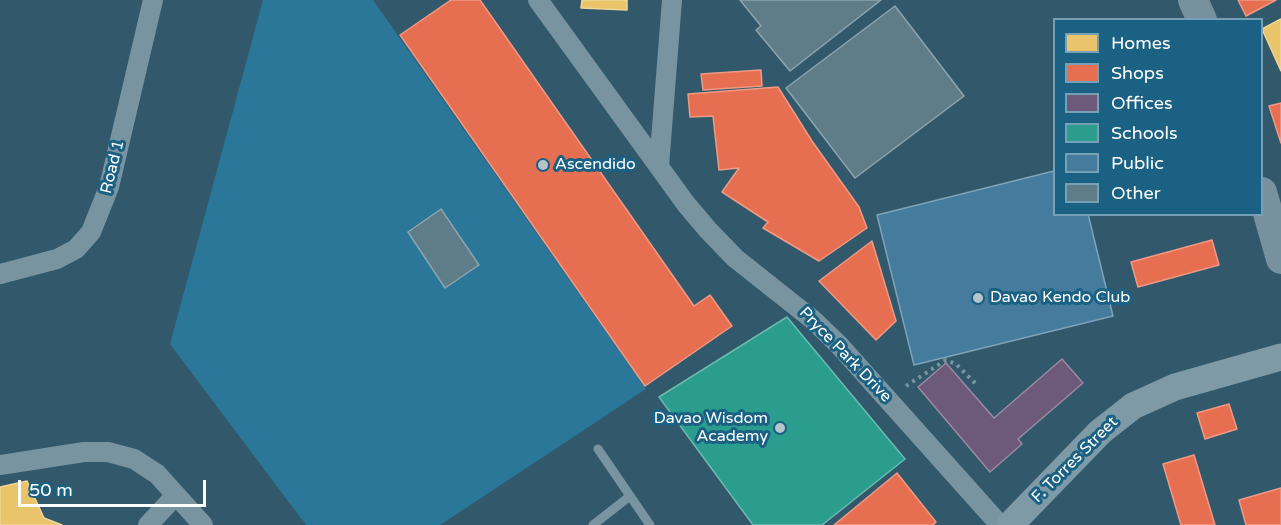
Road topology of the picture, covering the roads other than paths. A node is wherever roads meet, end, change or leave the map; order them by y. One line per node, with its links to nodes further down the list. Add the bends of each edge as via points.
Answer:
1 (153, 0): 9 (street, Road 1, via 109,187 91,232 76,249 57,259)
2 (538, 0): 6 (street, Pryce Park Drive)
3 (672, 0): 6 (street)
4 (1193, 0): 5 (main road)
5 (1201, 18)
6 (659, 166): 19 (street, Pryce Park Drive, via 686,204 735,258 812,319)
7 (1263, 196): 8 (main road)
8 (1281, 259)
9 (0, 274)
10 (1281, 357): 20 (main road, F. Torres Street, via 1175,387 1133,406 1100,432)
11 (598, 449): 14 (lane)
12 (0, 465): 13 (street, via 108,452 134,459 157,474)
13 (176, 495): 15 (street); 16 (street)
14 (630, 496): 17 (lane); 18 (lane)
15 (148, 525)
16 (203, 525)
17 (592, 525)
18 (650, 525)
19 (1000, 525)
20 (1010, 525)

